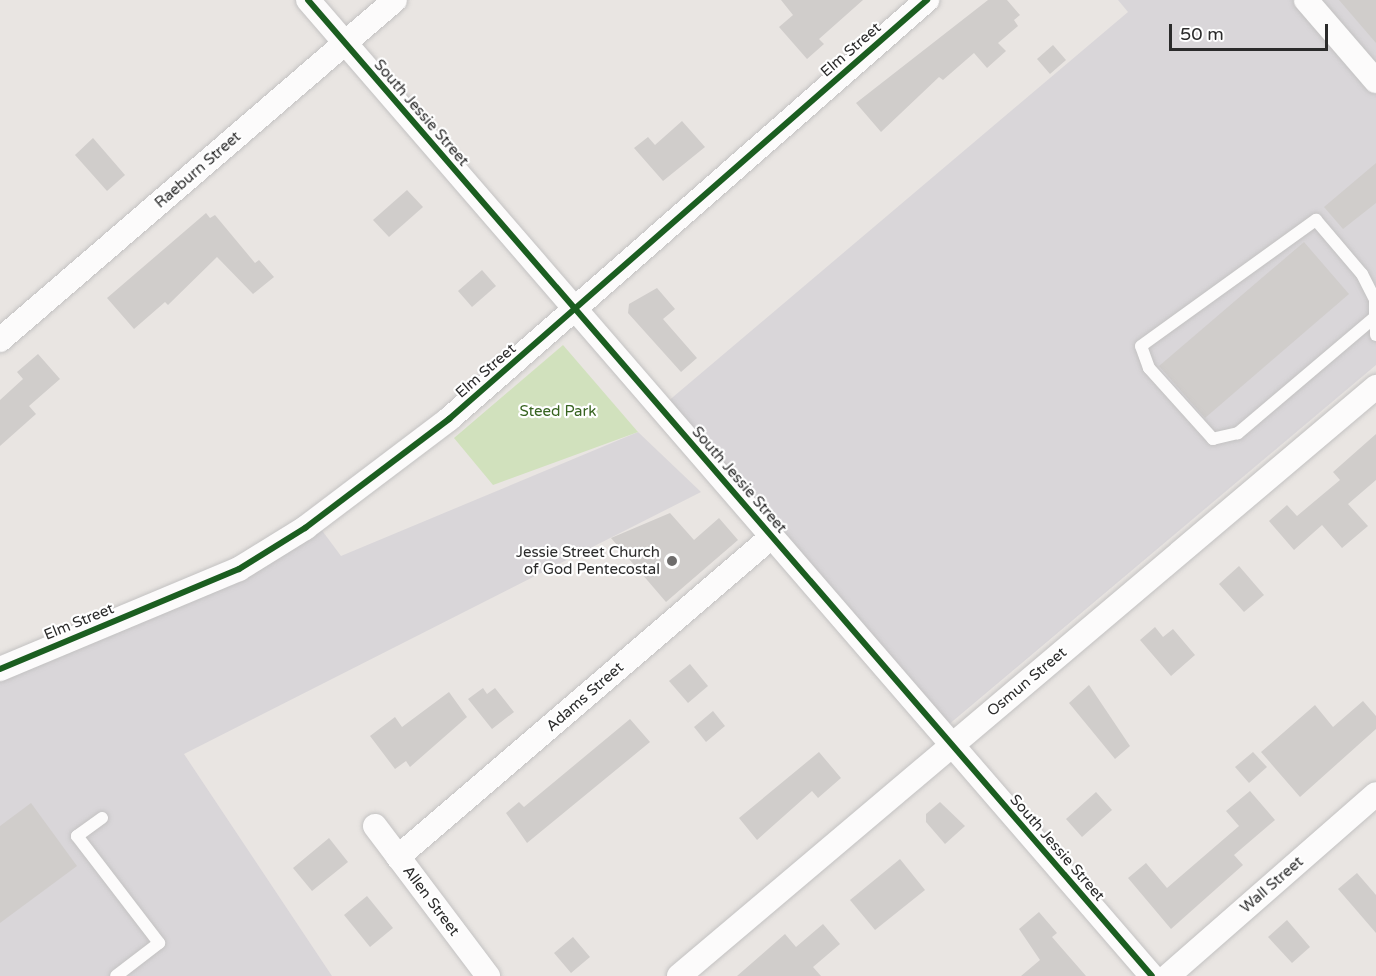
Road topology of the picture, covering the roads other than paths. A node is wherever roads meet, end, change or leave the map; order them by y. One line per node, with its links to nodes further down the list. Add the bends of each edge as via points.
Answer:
1 (308, 0): 5 (street, South Jessie Street)
2 (395, 0): 5 (street, Raeburn Street)
3 (927, 0): 7 (street, Elm Street)
4 (1306, 0): 6 (street)
5 (345, 43): 7 (street, South Jessie Street); 10 (street, Raeburn Street)
6 (1376, 81)
7 (574, 308): 12 (street, South Jessie Street); 13 (street, Elm Street, via 440,426 262,556)
8 (1375, 317): 8 (lane, via 1238,433 1213,439 1149,368 1142,346 1316,220 1362,274 1374,299); 9 (lane)
9 (1376, 335)
10 (0, 340)
11 (1376, 387): 14 (street, Osmun Street)
12 (772, 536): 14 (street, South Jessie Street); 18 (street, Adams Street)
13 (0, 669)
14 (952, 745): 21 (street, Osmun Street); 22 (street, South Jessie Street)
15 (1376, 794): 23 (street, Wall Street)
16 (102, 818): 19 (lane, via 77,836 159,943)
17 (375, 826): 18 (street, Allen Street)
18 (398, 857): 20 (street, Allen Street)
19 (116, 976)
20 (488, 976)
21 (679, 976)
22 (1152, 976)
23 (1168, 976)

